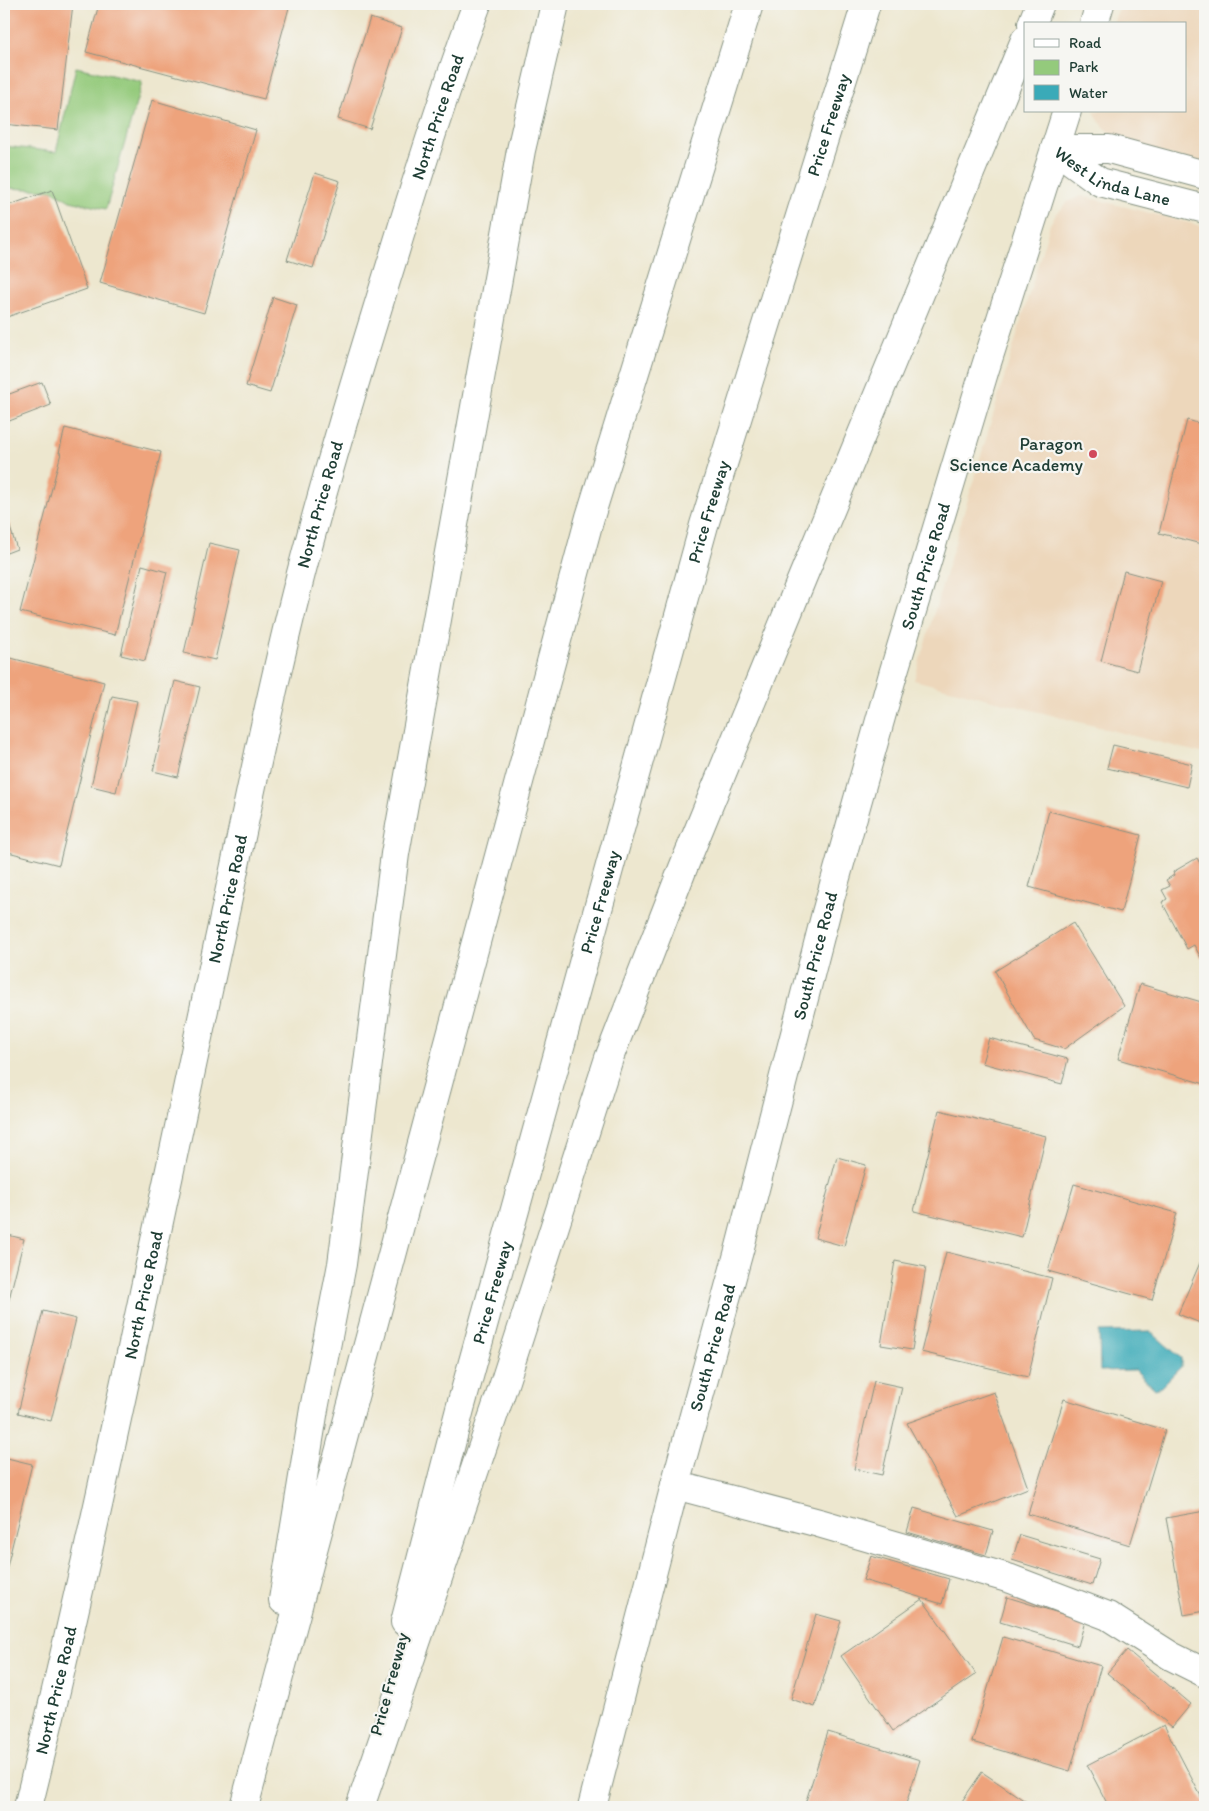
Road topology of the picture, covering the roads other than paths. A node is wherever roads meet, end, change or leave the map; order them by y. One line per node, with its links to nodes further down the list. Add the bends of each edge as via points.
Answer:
1 (477, 4): 17 (main road, North Price Road, via 422,164 348,405 297,589 107,1470)
2 (555, 4): 16 (main road, via 521,150 396,854 342,1264 314,1409)
3 (749, 4): 16 (main road, via 590,517)
4 (866, 4): 19 (main road, Price Freeway, via 704,525 460,1409)
5 (1040, 4): 7 (main road)
6 (1100, 4): 8 (main road)
7 (1033, 22)
8 (1095, 22)
9 (1024, 42): 19 (main road, via 608,1058 504,1384)
10 (1067, 112): 11 (main road, South Price Road)
11 (1055, 148): 12 (main road, West Linda Lane, via 1109,149); 13 (main road, West Linda Lane, via 1100,182); 14 (main road, South Price Road, via 890,684)
12 (1205, 175)
13 (1205, 209)
14 (675, 1484): 15 (main road, via 1011,1579 1108,1616 1171,1656); 20 (main road, South Price Road)
15 (1205, 1673)
16 (260, 1747): 18 (main road)
17 (28, 1807)
18 (244, 1807)
19 (359, 1807)
20 (592, 1807)

